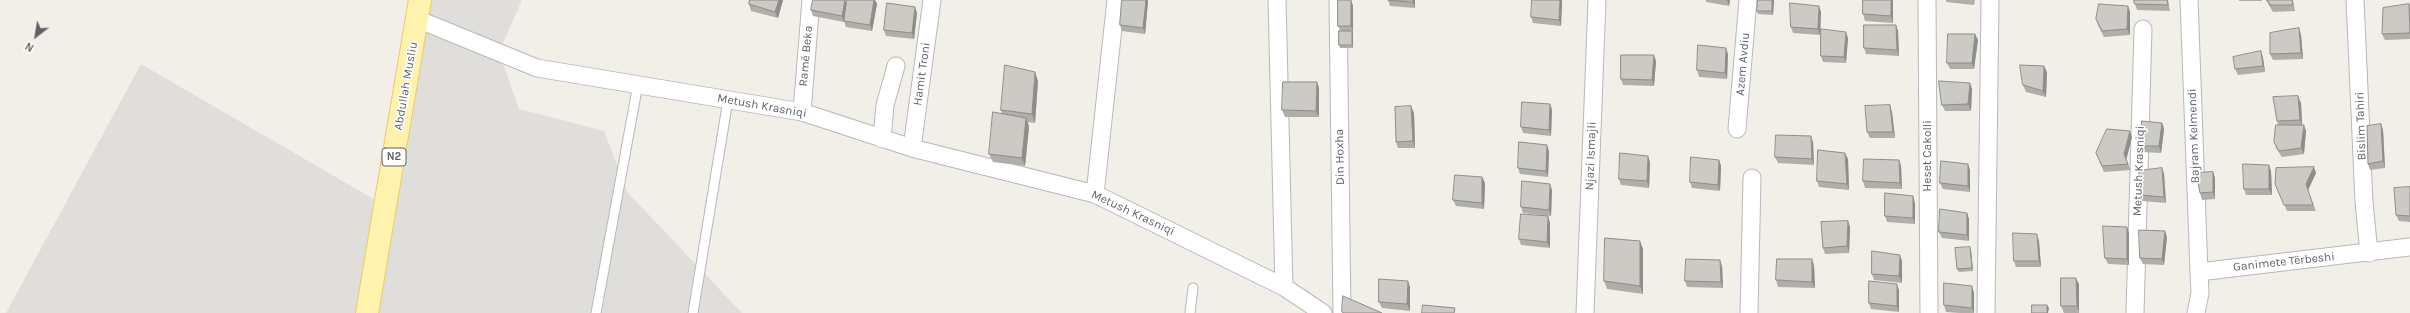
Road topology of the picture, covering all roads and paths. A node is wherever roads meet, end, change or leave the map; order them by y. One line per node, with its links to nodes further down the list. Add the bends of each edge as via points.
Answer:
1 (811, 0): 17 (street, Ramë Beka)
2 (932, 0): 20 (street, Hamit Troni)
3 (1116, 0): 22 (street)
4 (1276, 0): 26 (street)
5 (1338, 0): 33 (street, Din Hoxha)
6 (1598, 0): 34 (street, Njazi Ismajli)
7 (1748, 0): 18 (street, Azem Avdiu)
8 (1927, 0): 36 (street, Heset Cakolli)
9 (1990, 0): 37 (street)
10 (2189, 0): 25 (street, Bajram Kelmendi)
11 (2355, 0): 24 (street, Bislim Tahiri, via 2364,202)
12 (419, 10): 15 (street, Metush Krasniqi, via 537,68); 28 (main road, Abdullah Musliu / N2)
13 (2142, 29): 38 (street, Metush Krasniqi)
14 (896, 66): 19 (street, via 884,105)
15 (638, 84): 16 (street, Metush Krasniqi); 29 (lane)
16 (728, 100): 17 (street, Metush Krasniqi); 30 (lane)
17 (802, 112): 19 (street, Metush Krasniqi)
18 (1737, 128)
19 (882, 139): 20 (street, Metush Krasniqi)
20 (912, 148): 22 (street, Metush Krasniqi)
21 (1752, 178): 35 (street)
22 (1095, 194): 26 (street, Metush Krasniqi)
23 (2410, 247): 24 (street, Ganimete Tërbeshi)
24 (2369, 253): 25 (street, Ganimete Tërbeshi)
25 (2199, 272): 39 (street, via 2200,293)
26 (1284, 287): 32 (street, Metush Krasniqi)
27 (1193, 288): 31 (lane)
28 (367, 313)
29 (596, 313)
30 (693, 313)
31 (1190, 313)
32 (1323, 313)
33 (1342, 313)
34 (1585, 313)
35 (1749, 313)
36 (1929, 313)
37 (1986, 313)
38 (2135, 313)
39 (2196, 313)

